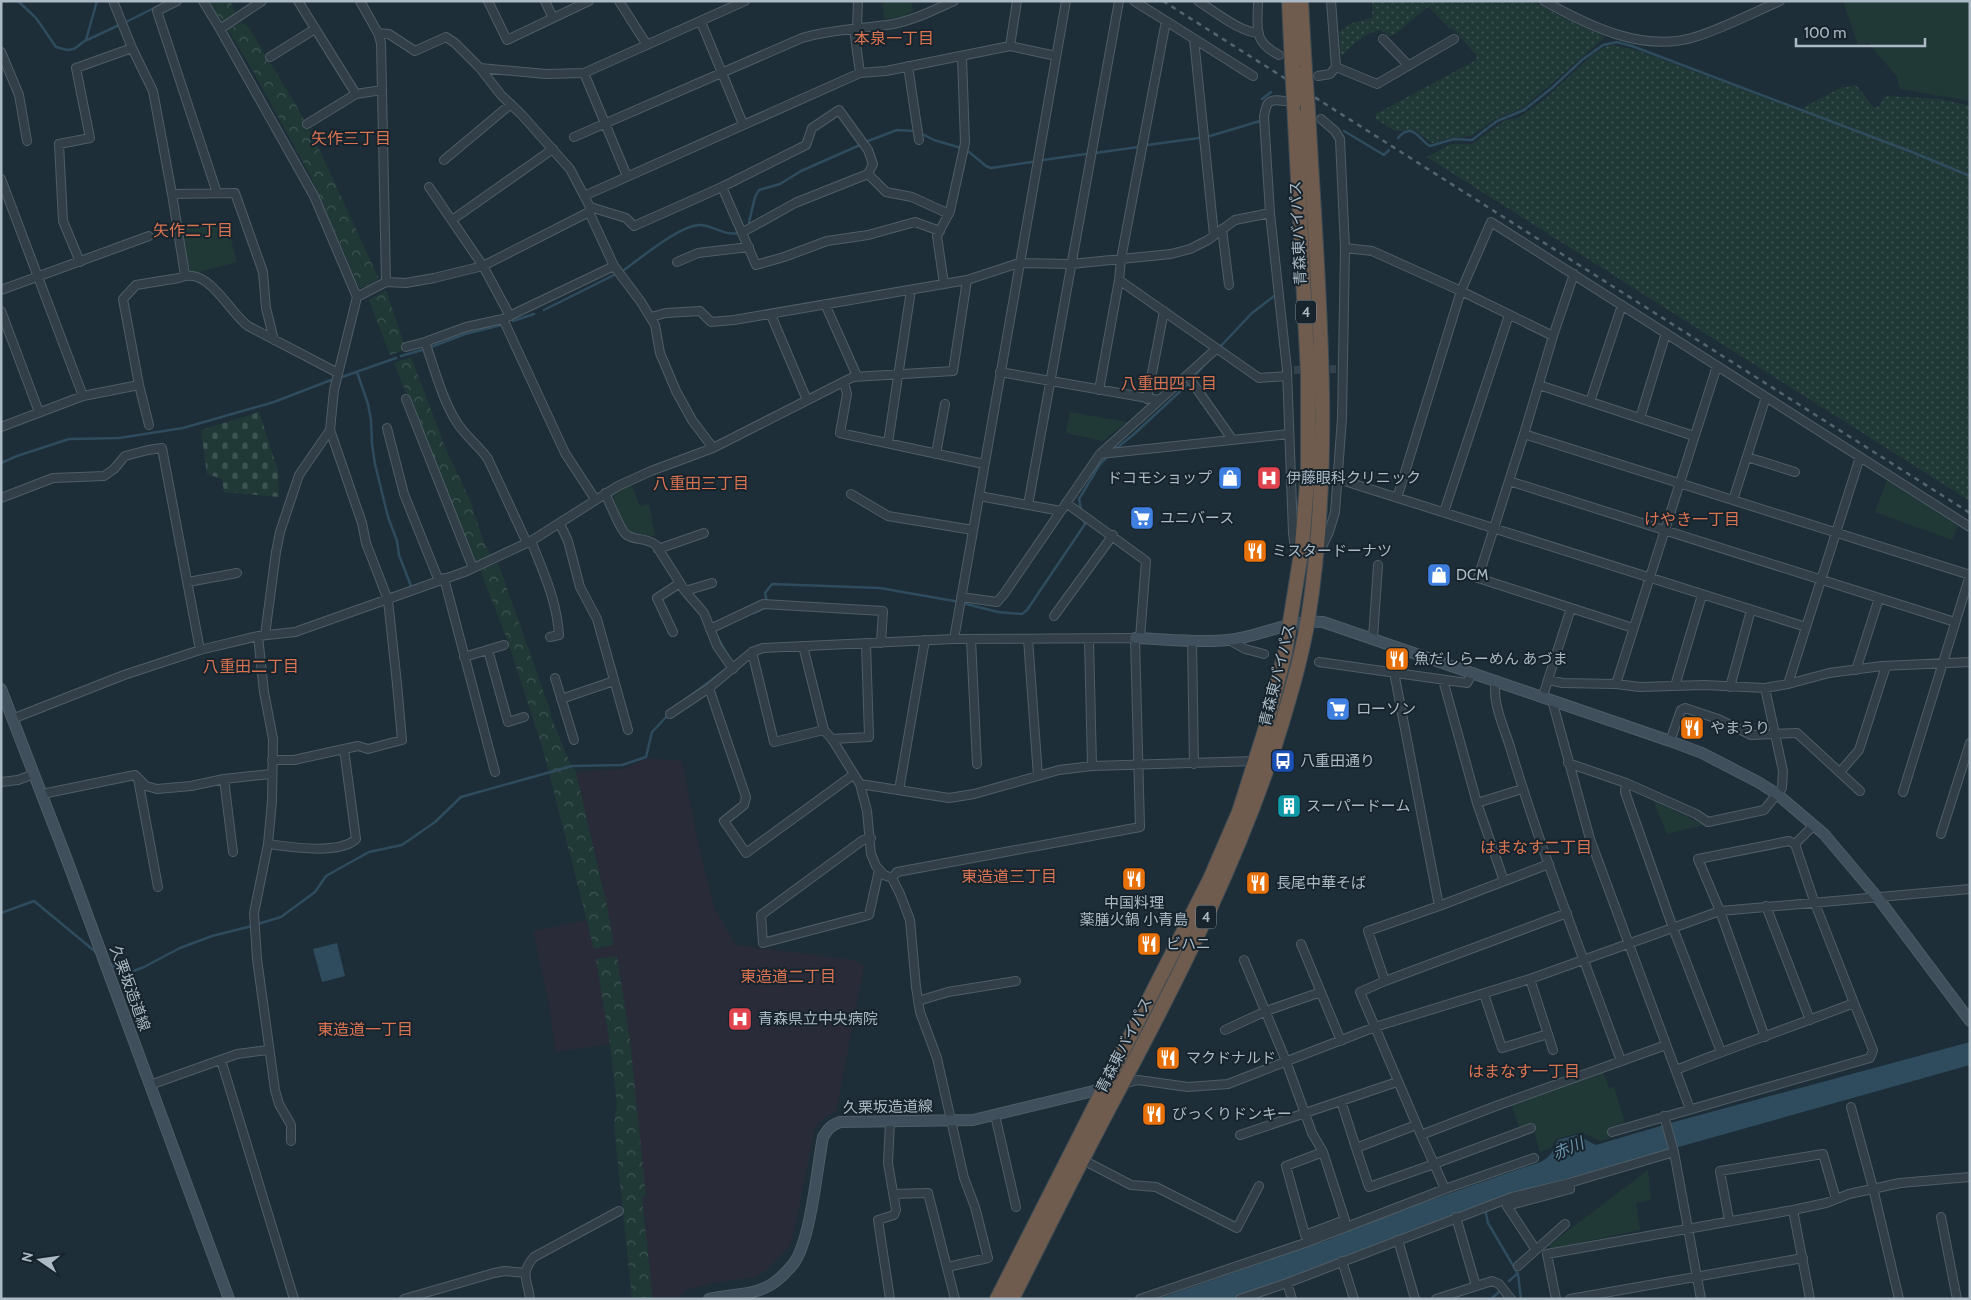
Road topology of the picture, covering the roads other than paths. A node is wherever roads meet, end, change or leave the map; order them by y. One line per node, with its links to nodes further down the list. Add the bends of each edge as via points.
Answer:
1 (114, 1): 38 (street)
2 (177, 1): 71 (street, via 157,11)
3 (203, 1): 28 (street)
4 (262, 1): 28 (street)
5 (298, 1): 29 (street)
6 (360, 1): 31 (street)
7 (488, 1): 25 (street, via 508,40)
8 (545, 1): 25 (street)
9 (589, 1): 25 (street)
10 (619, 1): 36 (street)
11 (745, 1): 26 (street)
12 (858, 1): 30 (street)
13 (954, 1): 30 (street, via 910,20)
14 (1017, 1): 37 (street)
15 (1066, 1): 41 (street)
16 (1119, 1): 89 (street)
17 (1134, 1): 27 (street)
18 (1198, 1): 32 (street, via 1243,29)
19 (1258, 1): 32 (street)
20 (1289, 1): 48 (highway, 青森東バイパス / 4)
21 (1301, 1): 48 (highway, 青森東バイパス / 4)
22 (1331, 1): 46 (street)
23 (1544, 1): 24 (street, via 1618,35 1652,42 1696,36)
24 (1780, 1)
25 (553, 18)
26 (701, 22): 36 (street); 50 (street)
27 (1166, 22): 33 (street); 85 (street)
28 (220, 29): 103 (street, via 314,196)
29 (315, 29): 42 (street); 54 (street)
30 (855, 29): 50 (street, via 802,38); 51 (street)
31 (378, 33): 47 (street, via 389,34 415,51 446,37); 53 (street)
32 (1259, 33): 40 (street, via 1262,44)
33 (1194, 39): 52 (street); 81 (street)
34 (1384, 39): 44 (street)
35 (1454, 39): 44 (street)
36 (647, 45): 49 (street)
37 (1010, 46): 41 (street); 43 (street)
38 (132, 48): 72 (street, via 153,92); 86 (street, via 76,68 90,138 59,144 63,221)
39 (1, 52): 63 (street, via 19,95)
40 (1279, 55)
41 (1056, 56): 88 (street)
42 (270, 57)
43 (962, 57): 45 (street); 76 (street, via 965,143)
44 (1408, 65): 46 (street, via 1375,84)
45 (908, 66): 51 (street); 62 (street)
46 (1336, 67): 48 (street, via 1330,74)
47 (480, 68): 49 (street, via 546,74); 56 (street)
48 (1305, 71): 55 (highway, 青森東バイパス / 4, bridge); 180 (highway, 青森東バイパス / 4, bridge, via 1322,374 1322,468)
49 (584, 73): 58 (street)
50 (721, 73): 58 (street); 60 (street)
51 (860, 73): 60 (street)
52 (1253, 76)
53 (382, 90): 54 (street); 97 (street)
54 (356, 94): 59 (street)
55 (1289, 101): 75 (street, via 1275,99 1265,107); 181 (highway, 青森東バイパス / 4, via 1308,374 1308,468)
56 (511, 104): 64 (street); 65 (street)
57 (1320, 120): 84 (street, via 1340,139)
58 (605, 123): 61 (street); 67 (street)
59 (308, 124)
60 (743, 124): 67 (street)
61 (574, 138)
62 (918, 140)
63 (28, 141)
64 (553, 149): 73 (street, via 570,169); 77 (street)
65 (444, 160)
66 (868, 174): 69 (street, via 874,164 868,150 839,110 812,128 806,145); 76 (street, via 886,192 912,197); 80 (street, via 796,202)
67 (627, 176): 73 (street)
68 (1, 179): 93 (street)
69 (722, 187): 74 (street, via 634,226 626,218); 80 (street)
70 (429, 188): 77 (street)
71 (217, 193): 72 (street); 114 (street, via 235,193 263,272 266,308)
72 (172, 194): 94 (street)
73 (584, 196): 74 (street)
74 (590, 210): 90 (street); 91 (street)
75 (1270, 213): 78 (street, via 1235,220); 120 (street)
76 (949, 214): 79 (street)
77 (452, 220): 90 (street)
78 (1222, 229): 81 (street); 99 (street)
79 (940, 231): 83 (street, via 915,222 868,235 827,241 756,265); 98 (street)
80 (743, 232): 83 (street)
81 (1214, 235): 85 (street, via 1190,249 1171,254)
82 (149, 236): 86 (street)
83 (749, 247): 87 (street, via 698,253)
84 (1345, 248): 102 (street, via 1372,251); 156 (street)
85 (1121, 258): 89 (street); 96 (street)
86 (80, 262): 93 (street)
87 (677, 262)
88 (1019, 264): 89 (street); 95 (street); 119 (street)
89 (1071, 264): 126 (street)
90 (483, 266): 97 (street, via 406,283); 110 (street)
91 (614, 266): 110 (street); 111 (street)
92 (1574, 274): 102 (street, via 1491,222); 105 (street); 113 (street)
93 (39, 276): 100 (street); 130 (street)
94 (185, 276): 114 (street, via 202,278 238,319); 127 (street, via 136,285 123,299)
95 (967, 280): 98 (street); 122 (street, via 953,371)
96 (1119, 280): 107 (street); 129 (street)
97 (386, 282): 103 (street)
98 (944, 284): 101 (street)
99 (1229, 286)
100 (1, 290)
101 (911, 290): 104 (street); 122 (street)
102 (1461, 291): 109 (street); 163 (street)
103 (356, 297): 121 (street)
104 (824, 304): 108 (street); 124 (street)
105 (1622, 305): 112 (street); 136 (street)
106 (1, 311): 138 (street)
107 (1164, 311): 117 (street); 132 (street)
108 (771, 315): 111 (street, via 711,322 700,311); 134 (street)
109 (1509, 315): 113 (street); 169 (street)
110 (507, 317): 115 (street, via 466,327); 164 (street, via 565,453)
111 (651, 317): 149 (street, via 660,353 676,391)
112 (1666, 333): 118 (street); 139 (street)
113 (1553, 336): 128 (street)
114 (274, 340): 121 (street)
115 (426, 342): 116 (street); 178 (street, via 456,420 488,459)
116 (406, 347)
117 (1216, 349): 120 (street, via 1259,378); 123 (street)
118 (1717, 366): 131 (street); 146 (street)
119 (1000, 372): 126 (street); 154 (street)
120 (1289, 372): 144 (street)
121 (338, 373): 143 (street)
122 (899, 374): 124 (street); 148 (street)
123 (1187, 375): 135 (street); 147 (street)
124 (857, 376): 125 (street)
125 (844, 382): 134 (street); 148 (street, via 847,394 840,433)
126 (1050, 382): 129 (street); 167 (street)
127 (139, 384): 130 (street); 140 (street)
128 (1539, 385): 136 (street); 145 (street)
129 (1099, 390): 132 (street)
130 (83, 396): 138 (street)
131 (1766, 397): 152 (street); 153 (street)
132 (1147, 398): 135 (street)
133 (406, 399): 183 (street)
134 (807, 400): 149 (street)
135 (1159, 400): 151 (street)
136 (1590, 402): 139 (street)
137 (945, 404): 150 (street)
138 (39, 412): 141 (street)
139 (1640, 418): 146 (street)
140 (149, 425)
141 (1, 427)
142 (387, 428): 188 (street, via 404,494)
143 (330, 430): 196 (street); 207 (street, via 299,475 280,532)
144 (1289, 434): 147 (street); 181 (street, via 1292,533)
145 (1524, 434): 157 (street); 158 (street)
146 (1694, 436): 158 (street)
147 (1232, 439): 151 (street)
148 (888, 443): 150 (street)
149 (712, 448): 159 (street, via 651,471)
150 (936, 454): 154 (street)
151 (1100, 454): 166 (street)
152 (1747, 457): 155 (street); 165 (street)
153 (1860, 457): 171 (street); 176 (street)
154 (984, 464): 161 (street)
155 (1795, 472)
156 (1338, 479): 163 (street); 180 (street, via 1333,522)
157 (1509, 481): 172 (street); 174 (street)
158 (1679, 483): 165 (street); 174 (street)
159 (605, 494): 164 (street); 179 (street, via 627,536 648,539)
160 (851, 494): 173 (street, via 888,516)
161 (979, 496): 167 (street); 173 (street)
162 (1, 498): 189 (street, via 53,478 104,476 125,456 162,448)
163 (1397, 498): 169 (street)
164 (594, 499): 170 (street)
165 (1734, 500): 176 (street)
166 (1066, 503): 168 (street); 177 (street)
167 (1028, 505): 168 (street)
168 (1061, 511): 194 (street, via 997,602)
169 (1444, 512): 172 (street)
170 (560, 524): 178 (street); 239 (street, via 580,587 597,619)
171 (1970, 527)
172 (1493, 529): 186 (street); 197 (street, via 1478,578)
173 (973, 530): 194 (street)
174 (1664, 530): 186 (street); 187 (street)
175 (704, 533): 179 (street)
176 (1836, 533): 185 (street); 187 (street)
177 (1113, 535): 199 (street); 210 (street, via 1146,561)
178 (529, 542): 183 (street); 208 (street, via 551,591 558,619 559,635)
179 (658, 549): 190 (street)
180 (1317, 557): 200 (highway, 青森東バイパス / 4)
181 (1300, 562): 202 (highway, 青森東バイパス / 4)
182 (1378, 565): 211 (street)
183 (473, 568): 188 (street)
184 (237, 572): 189 (street)
185 (1970, 575): 201 (street)
186 (1649, 578): 193 (street); 203 (street)
187 (1821, 579): 195 (street); 204 (street)
188 (442, 580): 196 (street); 226 (street)
189 (188, 582): 222 (street)
190 (680, 583): 192 (street); 206 (street, via 657,598)
191 (712, 583): 192 (street)
192 (685, 591): 205 (street, via 704,613)
193 (1702, 595): 198 (street); 242 (street)
194 (961, 597): 212 (street)
195 (1879, 598): 201 (street); 232 (street)
196 (388, 600): 207 (street, via 295,632); 259 (street, via 402,740 368,749 358,746)
197 (1571, 608): 203 (street); 238 (street)
198 (1751, 610): 204 (street); 243 (street)
199 (1054, 616)
200 (1308, 620): 202 (main road); 211 (main road); 333 (highway, 青森東バイパス / 4, via 1272,756 1226,874)
201 (1956, 622): 228 (street)
202 (1290, 624): 217 (main road); 261 (highway, 青森東バイパス / 4)
203 (1633, 628): 240 (street)
204 (1806, 628): 241 (street)
205 (710, 629): 219 (street, via 763,604 883,611); 231 (street)
206 (673, 632)
207 (262, 636): 222 (street); 260 (street, via 264,692 273,739)
208 (550, 637)
209 (1028, 638): 213 (street); 214 (street); 273 (street)
210 (1138, 638): 214 (street); 216 (main road); 266 (street)
211 (1373, 638): 234 (main road)
212 (954, 639): 213 (street); 215 (street)
213 (971, 639): 263 (street)
214 (1089, 639): 267 (street)
215 (926, 640): 219 (street); 280 (street)
216 (1192, 640): 217 (main road); 264 (street)
217 (1229, 640): 225 (street)
218 (866, 643): 219 (street); 221 (street); 255 (street, via 869,737)
219 (881, 643)
220 (504, 645): 223 (street)
221 (803, 646): 224 (street, via 763,648); 253 (street)
222 (200, 650): 251 (street, via 124,675)
223 (488, 650): 226 (street); 250 (street, via 508,722)
224 (752, 652): 231 (street); 253 (street, via 774,742)
225 (1264, 654)
226 (464, 657): 268 (street)
227 (1319, 662): 233 (street)
228 (1942, 662): 229 (street); 230 (street); 282 (street)
229 (1970, 662)
230 (1886, 666): 232 (street); 269 (street, via 1859,750)
231 (733, 669): 244 (street)
232 (1856, 670): 241 (street, via 1829,672)
233 (1394, 672): 236 (street); 300 (street)
234 (1473, 672): 236 (street, via 1467,683); 237 (main road)
235 (555, 678): 248 (street)
236 (1443, 680): 285 (street)
237 (1496, 680): 247 (main road); 279 (street, via 1497,704)
238 (1548, 680): 240 (street); 247 (street)
239 (614, 681): 248 (street); 252 (street)
240 (1616, 684): 242 (street)
241 (1788, 684): 245 (street)
242 (1675, 686): 243 (street, via 1704,684)
243 (1730, 687): 245 (street)
244 (709, 688): 249 (street); 272 (street, via 746,797 744,805 724,820 746,853)
245 (1765, 688): 254 (street)
246 (1, 689): 251 (main road, 久栗坂造道線)
247 (1548, 698): 257 (main road); 262 (street)
248 (562, 699): 256 (street)
249 (670, 714)
250 (524, 717)
251 (12, 719): 270 (main road, 久栗坂造道線)
252 (628, 730)
253 (824, 730): 255 (street)
254 (1775, 732): 257 (street, via 1751,734 1685,708 1681,710); 269 (street, via 1797,733); 284 (street, via 1783,771 1782,788)
255 (832, 739): 272 (street)
256 (574, 740)
257 (1670, 741): 284 (main road, via 1732,767)
258 (1970, 743): 265 (street)
259 (344, 749): 260 (street, via 294,760); 289 (street, via 356,839 350,844 307,850)
260 (272, 760): 271 (street)
261 (1256, 761): 264 (street); 335 (highway, 青森東バイパス / 4, via 1210,879)
262 (1568, 763): 277 (street); 306 (street, via 1590,839)
263 (977, 764)
264 (1194, 764): 266 (street)
265 (1966, 764): 287 (street)
266 (1138, 765): 267 (street); 294 (street, via 1140,827 897,872)
267 (1092, 766): 273 (street)
268 (494, 772)
269 (1840, 772): 281 (street)
270 (34, 774): 276 (street); 283 (main road, 久栗坂造道線)
271 (271, 774): 275 (street); 289 (street)
272 (853, 776): 278 (street)
273 (1038, 776): 280 (street, via 949,798)
274 (138, 779): 275 (street, via 157,789); 283 (street, via 135,775); 296 (street)
275 (224, 779): 291 (street)
276 (1, 782)
277 (1626, 783): 284 (street, via 1708,822 1764,810); 304 (street, via 1625,792)
278 (860, 784): 280 (street); 288 (street)
279 (1522, 789): 285 (street); 292 (street)
280 (899, 790)
281 (1860, 790)
282 (1903, 792)
283 (42, 794): 334 (main road, 久栗坂造道線)
284 (1777, 794): 286 (main road)
285 (1477, 803): 295 (street)
286 (1814, 825): 290 (street); 298 (main road)
287 (1941, 834)
288 (871, 838): 293 (street, via 871,854); 293 (street, via 863,840 761,915 763,943 869,915)
289 (268, 844): 325 (street, via 254,913)
290 (1795, 844): 299 (street); 302 (street, via 1789,841 1698,858)
291 (234, 852)
292 (1549, 864): 295 (street); 303 (street)
293 (880, 870): 294 (street)
294 (892, 878): 314 (street, via 910,920)
295 (1504, 881): 300 (street)
296 (158, 887)
297 (1970, 889): 298 (street)
298 (1878, 898): 299 (street); 318 (main road)
299 (1814, 902): 301 (street); 315 (street)
300 (1439, 906): 311 (street, via 1368,931)
301 (1766, 906): 302 (street); 317 (street)
302 (1720, 911): 304 (street); 322 (street)
303 (1566, 913): 308 (street); 311 (street)
304 (1673, 928): 306 (street); 327 (street)
305 (1301, 944): 312 (street)
306 (1628, 944): 308 (street); 324 (street)
307 (1244, 960): 316 (street)
308 (1584, 960): 309 (street); 330 (street)
309 (1530, 979): 313 (street); 321 (street)
310 (1016, 981): 314 (street, via 948,992)
311 (1385, 981): 319 (street, via 1360,992)
312 (1321, 992): 316 (street); 323 (street)
313 (1484, 994): 319 (street); 321 (street, via 1502,1048)
314 (918, 1001): 342 (street, via 937,1058)
315 (1854, 1003): 317 (street); 338 (street, via 1873,1050 1870,1058)
316 (1266, 1011): 320 (street); 329 (street)
317 (1810, 1020): 322 (street)
318 (1970, 1021)
319 (1375, 1027): 323 (street); 332 (street)
320 (1224, 1030)
321 (1548, 1034): 326 (street)
322 (1765, 1037): 327 (street)
323 (1341, 1041): 329 (street)
324 (1666, 1045): 330 (street); 331 (street)
325 (268, 1050): 328 (street, via 237,1054); 349 (street, via 275,1090 290,1125)
326 (1553, 1050)
327 (1721, 1052): 331 (street)
328 (221, 1060): 334 (street); 382 (street)
329 (1286, 1061): 333 (street, via 1228,1084 1188,1087 1138,1080); 339 (street)
330 (1621, 1061): 348 (street)
331 (1676, 1070): 338 (street)
332 (1397, 1082): 336 (street); 344 (street)
333 (1122, 1084): 335 (main road, 久栗坂造道線); 354 (highway, 青森東バイパス / 4)
334 (150, 1085): 381 (main road, 久栗坂造道線)
335 (1105, 1088): 340 (main road, 久栗坂造道線); 388 (highway, 青森東バイパス / 4)
336 (1341, 1101): 339 (street); 350 (street)
337 (1852, 1107): 359 (street)
338 (1690, 1109): 341 (street)
339 (1305, 1112): 347 (street); 352 (street)
340 (994, 1115): 342 (main road, 久栗坂造道線); 363 (street)
341 (1665, 1119): 346 (street); 351 (street)
342 (951, 1121): 343 (main road, 久栗坂造道線); 376 (street, via 988,1258)
343 (890, 1122): 361 (street, via 888,1163); 385 (main road, 久栗坂造道線, via 840,1122 828,1128 823,1137 802,1245 794,1262 784,1274 761,1290)
344 (1416, 1125): 348 (street); 350 (street)
345 (1531, 1128): 355 (street)
346 (1612, 1132)
347 (1240, 1135)
348 (1421, 1136): 355 (street)
349 (291, 1141)
350 (1356, 1148): 355 (street, via 1369,1187)
351 (1673, 1151): 357 (street); 370 (street)
352 (1323, 1152): 352 (street, via 1345,1220 1305,1235 1286,1166)
353 (1534, 1158): 360 (street)
354 (1083, 1160): 358 (street, via 1131,1185 1156,1187 1237,1228); 389 (highway, 青森東バイパス / 4)
355 (1434, 1164): 360 (street)
356 (1970, 1177): 359 (street)
357 (1569, 1183): 366 (street, via 1512,1196); 372 (street, via 1570,1189 1507,1206)
358 (1259, 1186)
359 (1873, 1188): 362 (street); 401 (street)
360 (1444, 1189): 390 (street, via 1305,1243)
361 (892, 1194): 376 (street, via 928,1193); 386 (street, via 894,1215 878,1220)
362 (1836, 1199): 364 (street); 368 (street, via 1822,1154 1720,1171)
363 (1016, 1207)
364 (1793, 1210): 368 (street); 373 (street)
365 (619, 1211): 377 (street, via 534,1257 526,1266)
366 (1456, 1216): 371 (street); 380 (street)
367 (1941, 1217): 402 (street)
368 (1729, 1220): 370 (street)
369 (1565, 1224): 372 (street)
370 (1689, 1228): 378 (street); 397 (street, via 1548,1254)
371 (1398, 1240): 374 (street); 394 (street)
372 (1536, 1250): 375 (street)
373 (1803, 1258): 378 (street); 400 (street)
374 (1342, 1261): 379 (street); 393 (street)
375 (1518, 1266)
376 (947, 1267): 387 (street)
377 (525, 1273): 383 (street, via 494,1273); 384 (street)
378 (1697, 1276): 398 (street); 399 (street)
379 (1287, 1283): 391 (street); 392 (street)
380 (1476, 1286): 395 (street); 396 (street, via 1492,1281 1499,1284)
381 (229, 1299)
382 (294, 1299)
383 (404, 1299)
384 (530, 1299)
385 (709, 1299)
386 (890, 1299)
387 (955, 1299)
388 (998, 1299)
389 (1012, 1299)
390 (1140, 1299)
391 (1240, 1299)
392 (1292, 1299)
393 (1354, 1299)
394 (1416, 1299)
395 (1436, 1299)
396 (1511, 1299)
397 (1556, 1299)
398 (1570, 1299)
399 (1701, 1299)
400 (1810, 1299)
401 (1898, 1299)
402 (1957, 1299)

